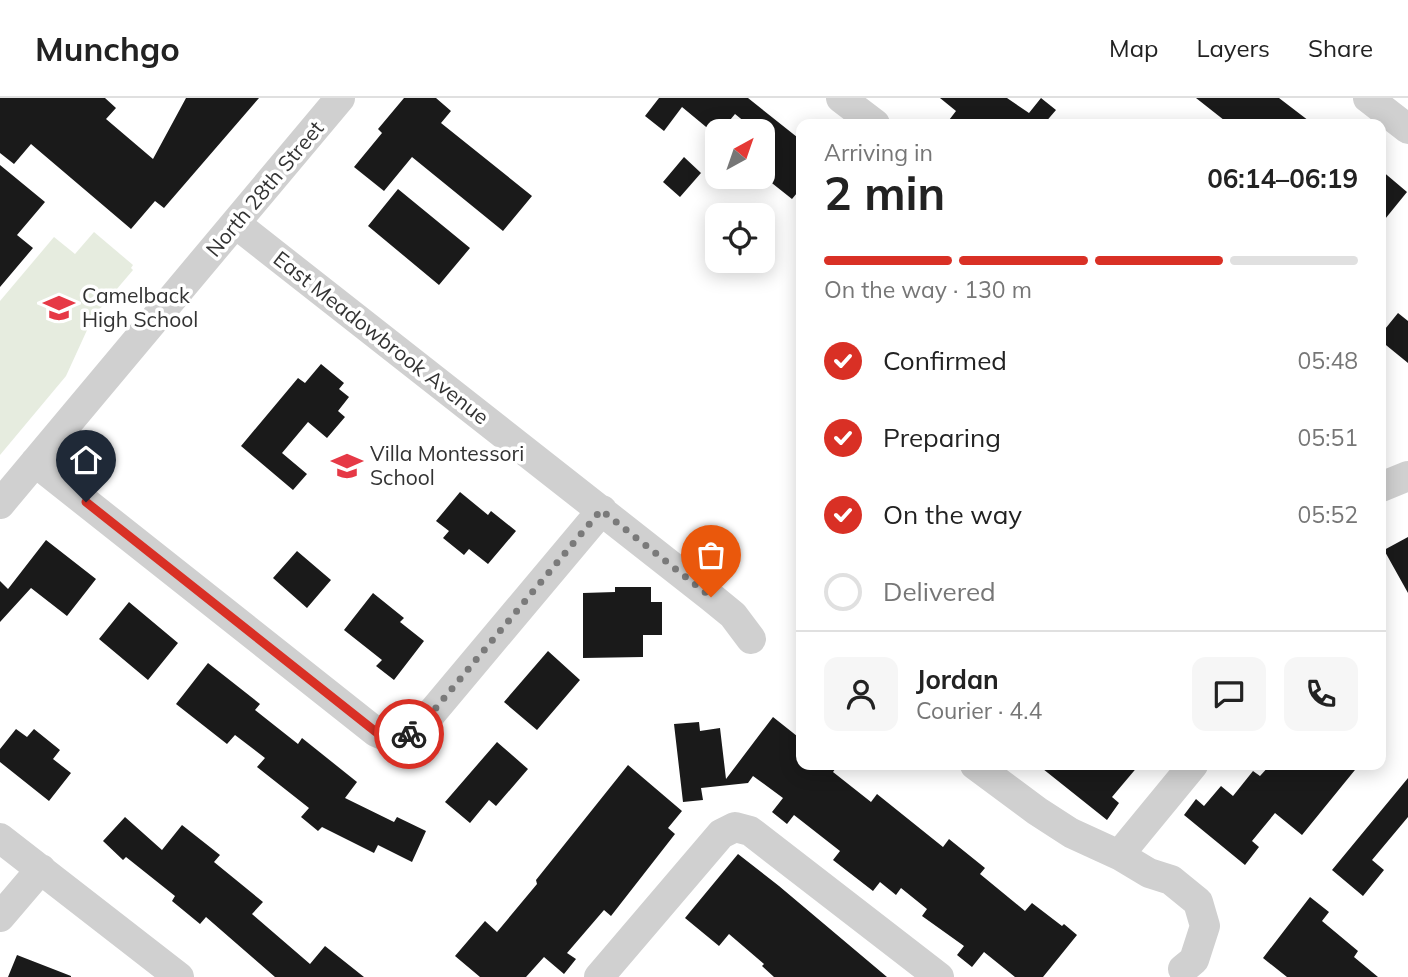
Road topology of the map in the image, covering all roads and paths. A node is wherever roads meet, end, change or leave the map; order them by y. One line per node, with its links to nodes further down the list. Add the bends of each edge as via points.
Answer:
1 (340, 98): 6 (street, North 28th Street)
2 (841, 98): 4 (street)
3 (1368, 98): 5 (street)
4 (868, 119)
5 (1408, 129)
6 (236, 225): 7 (street, North 28th Street); 11 (street, East Meadowbrook Avenue)
7 (36, 461): 10 (street, North 28th Street); 11 (street, via 376,732 399,742 420,727)
8 (1408, 476): 9 (street)
9 (1386, 485)
10 (0, 504)
11 (601, 510): 12 (street, East Meadowbrook Avenue, via 733,615)
12 (751, 639)
13 (982, 770): 16 (street, via 1071,833)
14 (1190, 770): 16 (street)
15 (0, 838): 17 (street)
16 (1119, 855): 19 (street, via 1149,873 1181,916 1185,932 1180,954)
17 (41, 869): 18 (street); 20 (street)
18 (0, 918)
19 (1189, 973)
20 (179, 977)
21 (599, 977): 22 (street, via 721,834 736,827 750,831)
22 (939, 977)

